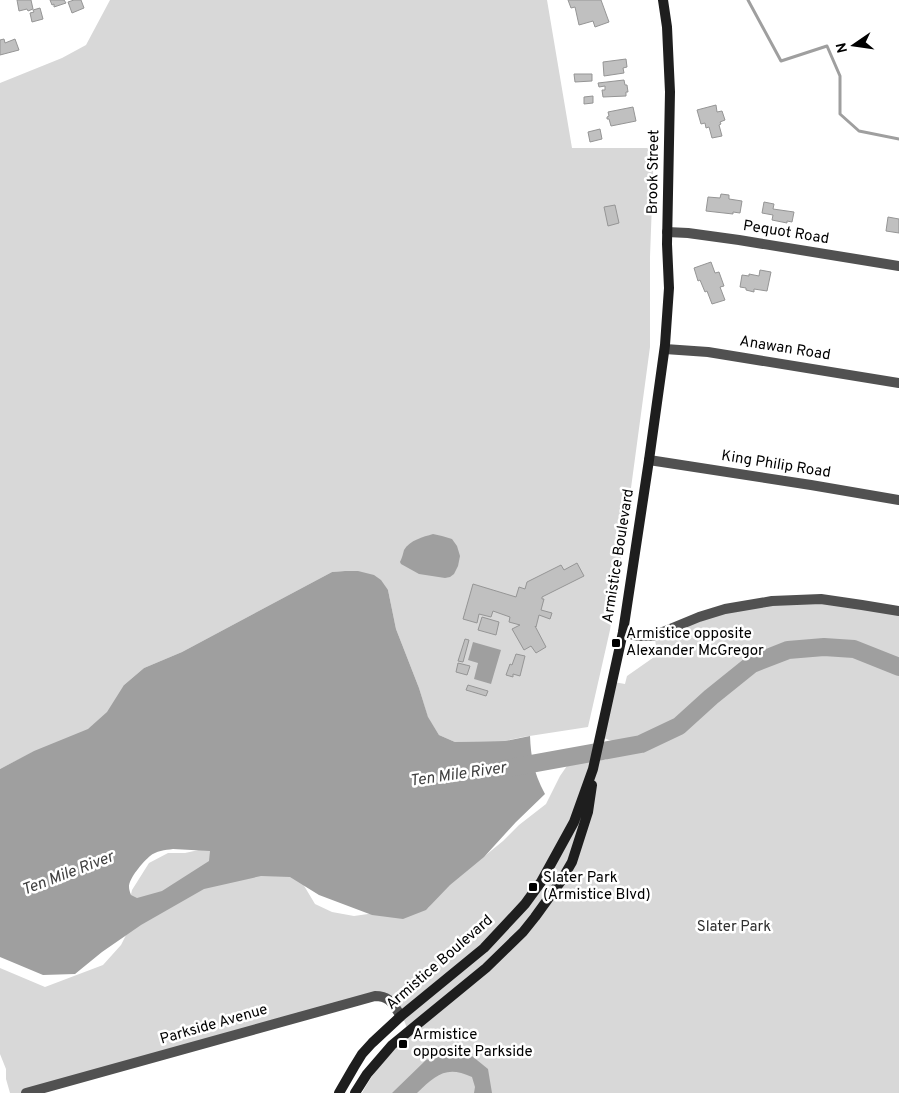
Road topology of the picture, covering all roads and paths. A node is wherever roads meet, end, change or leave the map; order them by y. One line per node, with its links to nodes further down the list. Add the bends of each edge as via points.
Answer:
1 (663, 0): 2 (main road, Brook Street, via 670,92)
2 (667, 232): 3 (street, Pequot Road, via 739,240); 4 (main road, Brook Street, via 669,288)
3 (899, 266)
4 (665, 347): 5 (street, Anawan Road); 6 (main road, Armistice Boulevard)
5 (899, 383)
6 (649, 460): 7 (street, King Philip Road); 9 (main road, Armistice Boulevard)
7 (899, 500)
8 (899, 611): 9 (street, via 821,599 772,601 724,609 653,636)
9 (623, 632): 10 (main road, Armistice Boulevard)
10 (593, 769): 11 (main road, Armistice Boulevard, via 574,822 525,904 484,948); 14 (main road, Armistice Boulevard, via 588,812 572,862 535,917 486,968 392,1045)
11 (401, 1016): 12 (street, Parkside Avenue, via 387,998 376,996); 13 (main road, Armistice Boulevard, via 362,1054)
12 (26, 1093)
13 (339, 1093)
14 (355, 1093)

